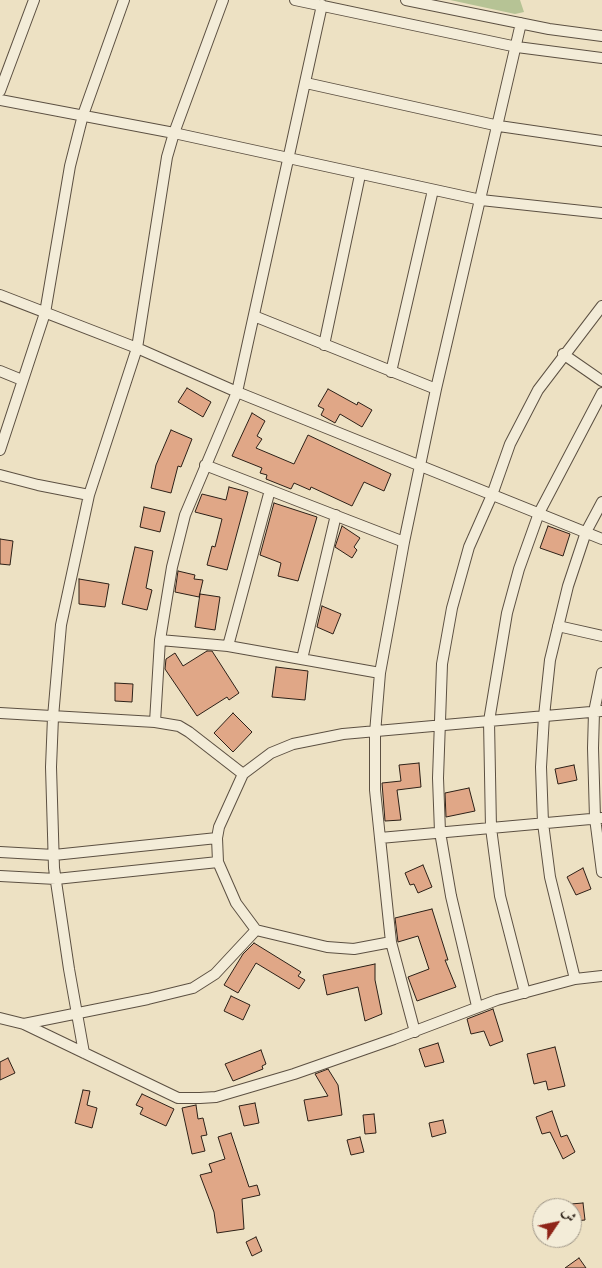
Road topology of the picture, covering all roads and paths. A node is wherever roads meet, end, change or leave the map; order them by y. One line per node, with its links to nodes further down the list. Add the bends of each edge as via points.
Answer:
1 (34, 0): 12 (street)
2 (124, 0): 14 (street)
3 (223, 0): 16 (street)
4 (295, 0): 6 (street)
5 (406, 0): 7 (street)
6 (322, 5): 9 (street); 11 (street)
7 (521, 23): 8 (street); 9 (street)
8 (602, 36)
9 (517, 47): 10 (street); 15 (street)
10 (602, 58)
11 (306, 83): 15 (street); 18 (street)
12 (0, 91)
13 (0, 100): 14 (street)
14 (83, 115): 16 (street); 25 (street, via 70,166)
15 (498, 126): 17 (street); 21 (street)
16 (174, 133): 18 (street); 28 (street, via 162,182)
17 (602, 141)
18 (288, 158): 19 (street); 26 (street)
19 (360, 175): 20 (street); 27 (street)
20 (433, 190): 21 (street); 31 (street)
21 (481, 200): 22 (street); 34 (street)
22 (602, 213)
23 (0, 296): 25 (street)
24 (602, 306): 29 (street)
25 (45, 313): 28 (street); 32 (street)
26 (254, 316): 27 (street); 35 (street)
27 (324, 345): 31 (street)
28 (137, 348): 35 (street); 42 (street)
29 (563, 354): 33 (street); 43 (street, via 538,390 510,444)
30 (0, 371): 32 (street)
31 (391, 372): 34 (street)
32 (22, 380): 37 (street)
33 (602, 381)
34 (436, 389): 39 (street)
35 (237, 392): 38 (street); 39 (street)
36 (602, 393): 45 (street)
37 (0, 450)
38 (205, 465): 41 (street); 52 (street, via 185,515 172,567)
39 (421, 466): 43 (street); 49 (street)
40 (0, 475): 42 (street)
41 (270, 490): 46 (street); 53 (street)
42 (89, 495): 60 (street, via 61,626)
43 (492, 495): 45 (street); 63 (street, via 469,548 452,608 442,664)
44 (602, 502): 47 (street)
45 (539, 513): 47 (street); 61 (street, via 507,613)
46 (336, 515): 49 (street); 54 (street)
47 (586, 532): 48 (street); 50 (street)
48 (602, 539)
49 (404, 542): 55 (street)
50 (558, 626): 51 (street); 59 (street, via 550,660)
51 (602, 636)
52 (160, 640): 53 (street); 62 (street)
53 (228, 646): 54 (street)
54 (302, 659): 55 (street)
55 (380, 673): 64 (street)
56 (602, 673): 57 (street)
57 (598, 712): 59 (street); 66 (street)
58 (0, 713): 60 (street)
59 (544, 716): 61 (street); 67 (street, via 541,767)
60 (52, 717): 62 (street); 73 (street)
61 (489, 721): 63 (street); 68 (street)
62 (155, 722): 65 (street, via 179,726)
63 (440, 726): 64 (street); 69 (street)
64 (375, 732): 65 (street, via 343,734 293,744 271,753); 71 (street, via 374,790)
65 (243, 774): 70 (street, via 219,826)
66 (599, 818): 67 (street); 75 (street)
67 (543, 823): 68 (street); 81 (street, via 550,877)
68 (491, 828): 69 (street); 82 (street, via 500,896)
69 (440, 832): 71 (street); 83 (street, via 451,896)
70 (217, 838): 73 (street); 74 (street)
71 (380, 838): 79 (street)
72 (0, 852): 73 (street)
73 (54, 856): 77 (street)
74 (218, 862): 77 (street); 78 (street, via 236,903)
75 (602, 872)
76 (0, 876): 77 (street)
77 (56, 879): 84 (street)
78 (256, 930): 79 (street, via 354,950); 84 (street, via 215,974 198,985 148,1000)
79 (391, 942): 87 (street)
80 (602, 976): 81 (street)
81 (575, 979): 82 (street)
82 (524, 993): 83 (street)
83 (477, 1006): 87 (street)
84 (76, 1014): 86 (street); 88 (street)
85 (0, 1018): 86 (street)
86 (24, 1024): 88 (street)
87 (415, 1032): 88 (street, via 216,1097 178,1098)
88 (84, 1053)

